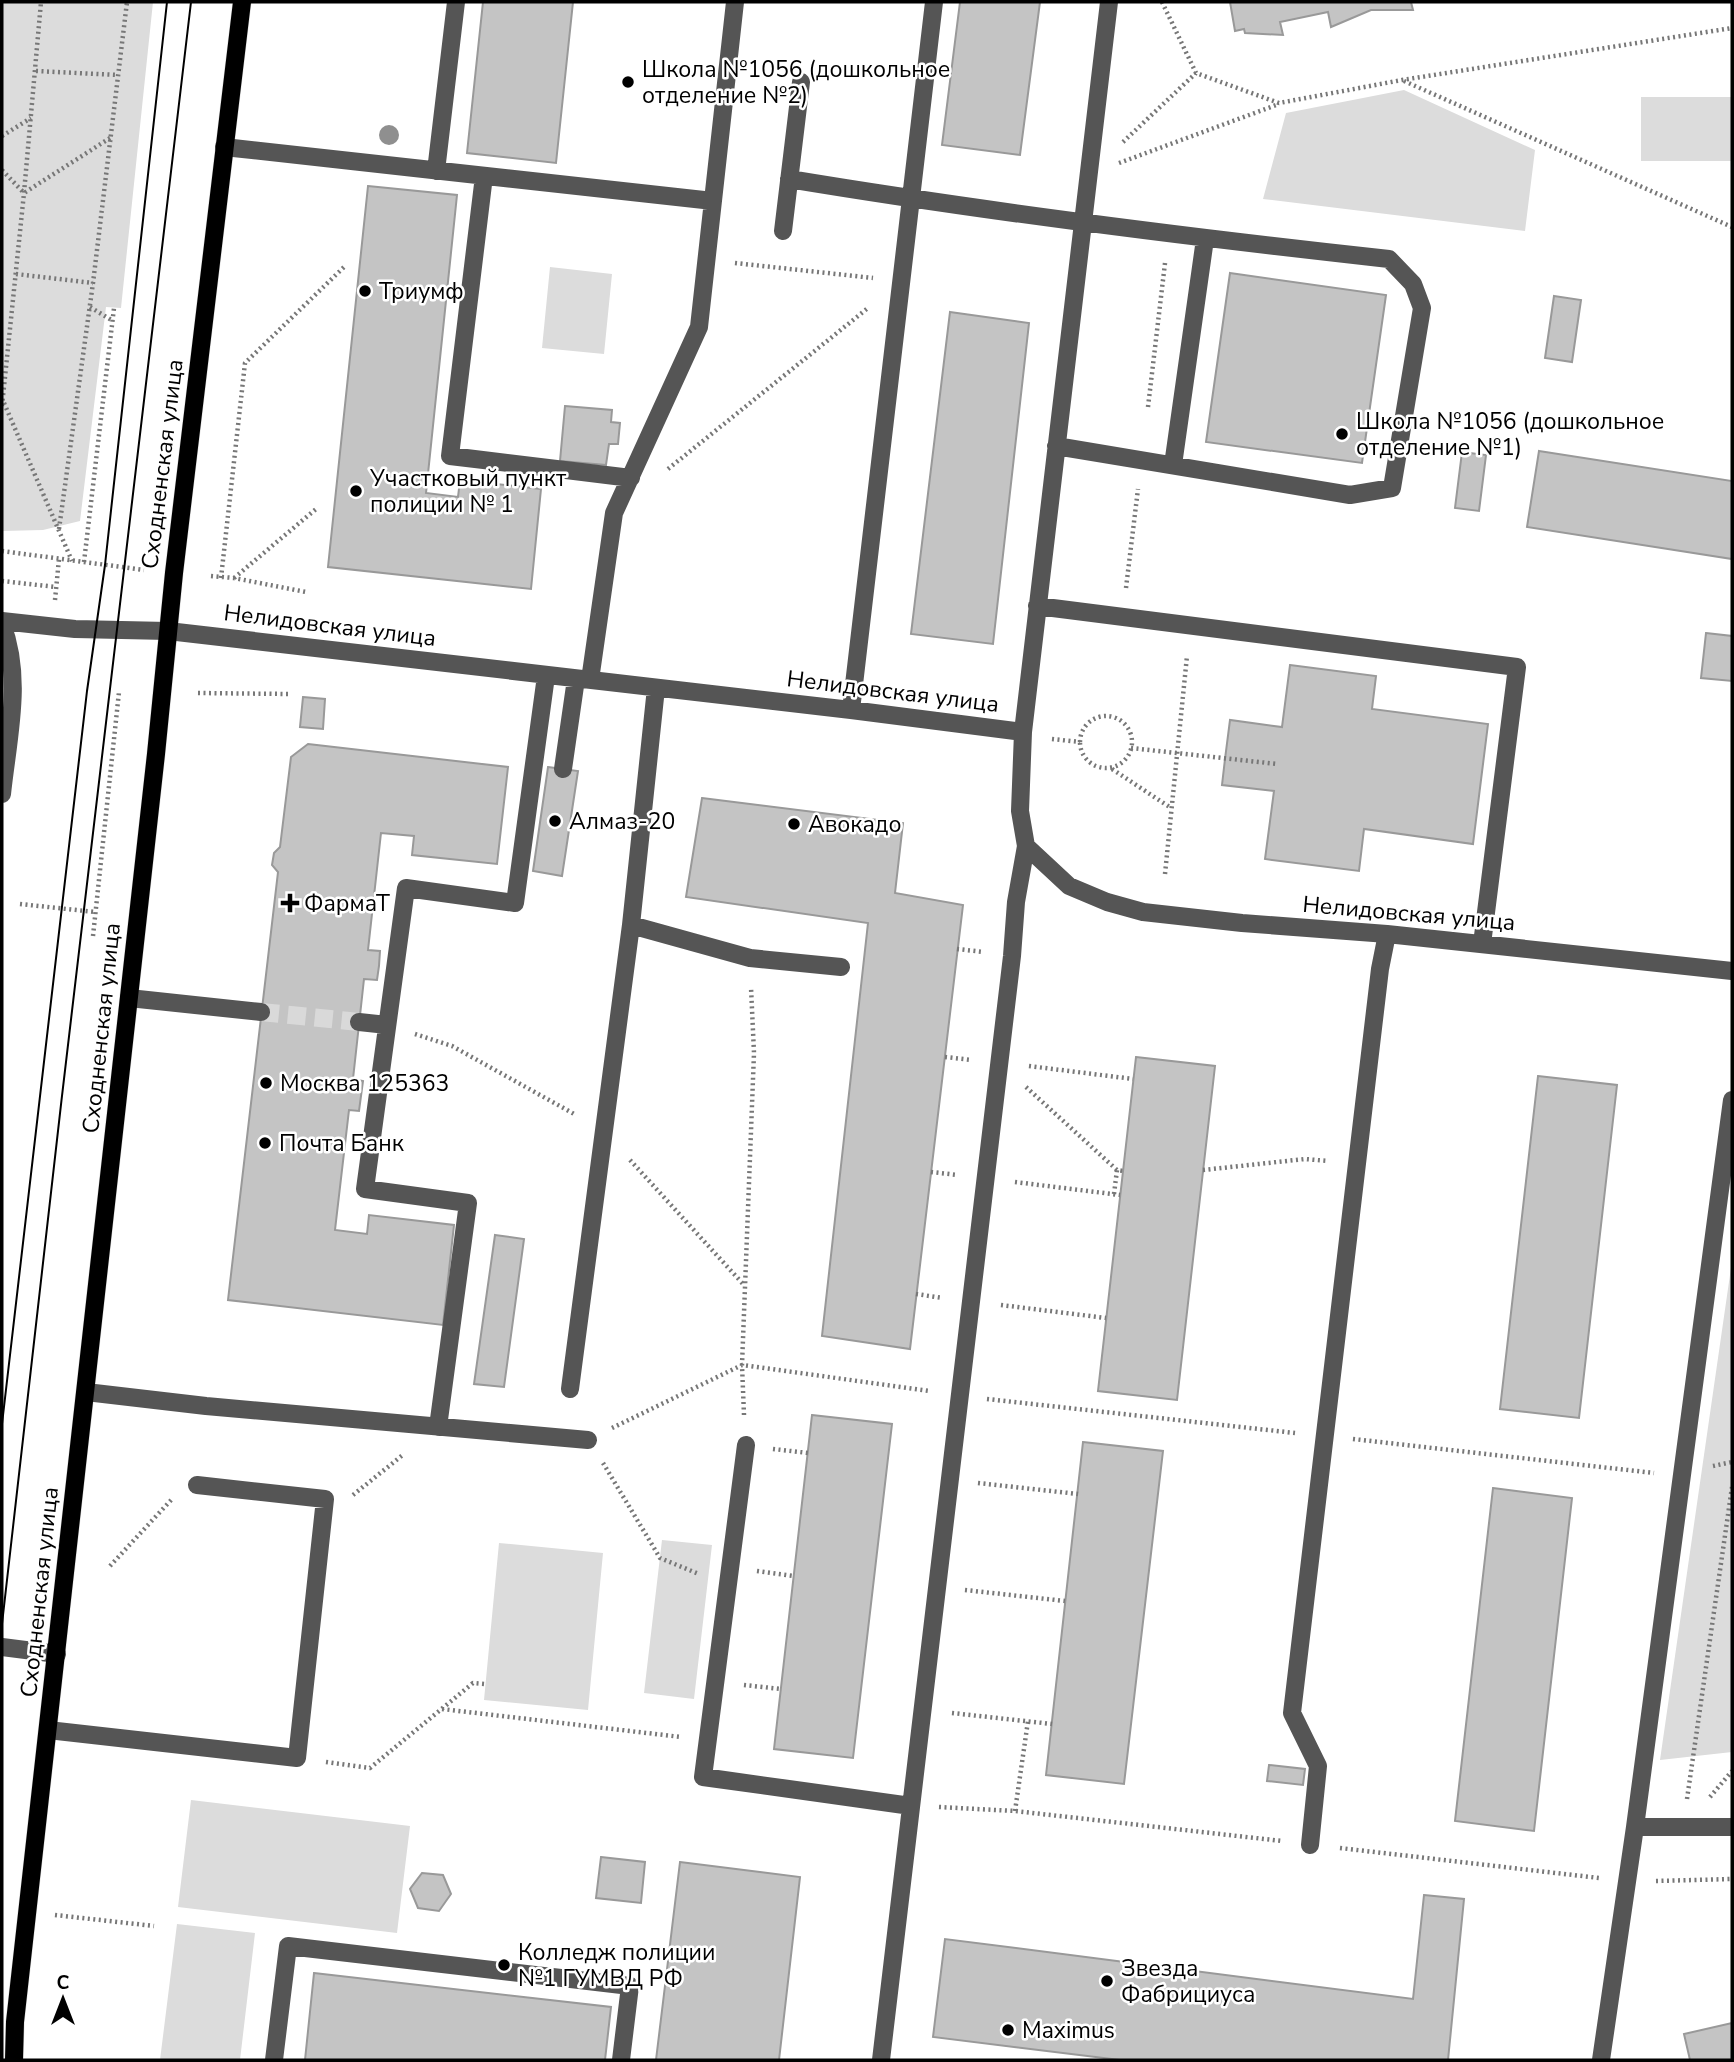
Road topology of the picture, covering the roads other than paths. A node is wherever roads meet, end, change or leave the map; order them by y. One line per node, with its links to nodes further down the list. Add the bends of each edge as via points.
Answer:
1 (242, 2): 7 (main road, Сходненская улица)
2 (456, 2): 8 (street)
3 (735, 2): 12 (street)
4 (934, 2): 11 (street)
5 (1109, 2): 13 (street)
6 (801, 82): 10 (street)
7 (224, 147): 8 (street); 21 (main road, Сходненская улица)
8 (436, 171): 9 (street)
9 (484, 176): 12 (street); 18 (street, via 450,456)
10 (789, 179): 11 (street); 14 (street)
11 (910, 199): 13 (street); 25 (street)
12 (713, 201): 18 (street, via 699,327)
13 (1082, 223): 15 (street); 16 (street)
14 (783, 231)
15 (1205, 239): 17 (street); 17 (street, via 1388,258 1413,284 1422,308 1392,488 1350,495)
16 (1056, 446): 17 (street); 19 (street)
17 (1173, 465)
18 (631, 478): 23 (street, via 614,513)
19 (1037, 606): 26 (street); 32 (street, via 1517,667)
20 (2, 623): 21 (street, Нелидовская улица); 28 (street, via 14,686)
21 (168, 631): 22 (street, Нелидовская улица); 35 (main road, Сходненская улица)
22 (546, 676): 23 (street, Нелидовская улица); 38 (street, via 515,903 406,888)
23 (583, 680): 24 (street, Нелидовская улица); 27 (street)
24 (656, 688): 25 (street, Нелидовская улица); 30 (street)
25 (851, 710): 26 (street, Нелидовская улица)
26 (1023, 732): 29 (street, Нелидовская улица, via 1020,811)
27 (563, 769)
28 (2, 794)
29 (1026, 846): 31 (street, Нелидовская улица, via 1069,886 1143,912); 49 (street)
30 (631, 925): 33 (street, via 750,958); 40 (street)
31 (1387, 934): 32 (street, Нелидовская улица); 52 (street, via 1292,1713 1318,1766)
32 (1482, 944): 34 (street, Нелидовская улица)
33 (841, 967)
34 (1732, 971)
35 (129, 998): 36 (street); 41 (main road, Сходненская улица)
36 (261, 1012)
37 (359, 1022): 38 (street)
38 (387, 1025): 42 (street, via 365,1189 468,1203)
39 (1732, 1100): 50 (street)
40 (570, 1390)
41 (86, 1392): 42 (street); 47 (main road, Сходненская улица)
42 (438, 1427): 43 (street)
43 (588, 1440)
44 (746, 1445): 49 (street, via 702,1777)
45 (197, 1485): 48 (street, via 325,1499 297,1758)
46 (2, 1647): 47 (street)
47 (57, 1654): 48 (main road, Сходненская улица)
48 (48, 1730): 53 (main road, Сходненская улица)
49 (911, 1806): 56 (street)
50 (1635, 1827): 51 (street); 57 (street)
51 (1732, 1827)
52 (1310, 1845)
53 (14, 2060)
54 (274, 2060): 55 (street, via 288,1946 630,1986)
55 (621, 2060)
56 (881, 2060)
57 (1601, 2060)

